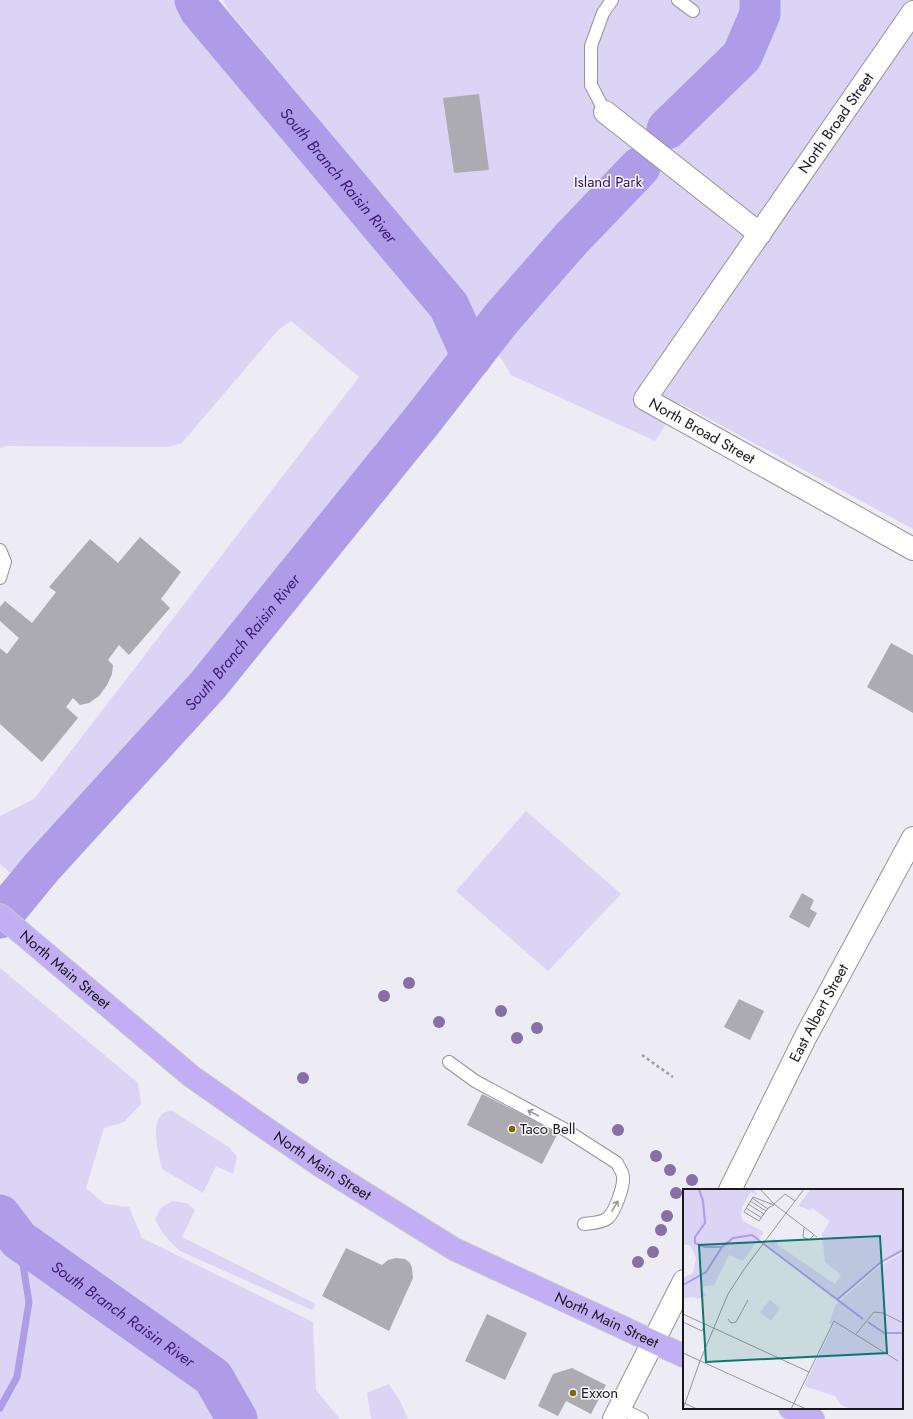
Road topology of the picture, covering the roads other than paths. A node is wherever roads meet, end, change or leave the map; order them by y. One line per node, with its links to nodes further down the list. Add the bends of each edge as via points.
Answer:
1 (612, 0): 5 (lane, via 603,13 591,46 591,85)
2 (678, 0): 3 (lane)
3 (693, 11)
4 (913, 12): 6 (street, North Broad Street)
5 (605, 112): 6 (street)
6 (760, 234): 7 (street, North Broad Street, via 645,399)
7 (913, 549)
8 (0, 550): 9 (lane, via 5,562)
9 (0, 578)
10 (913, 838): 13 (street, East Albert Street, via 806,1036)
11 (0, 916): 16 (main road, North Main Street, via 192,1076 324,1168 454,1249)
12 (449, 1062): 14 (lane, one-way to 12, via 608,1218 618,1202 624,1179 617,1163 564,1129 475,1081)
13 (730, 1189)
14 (584, 1224)
15 (683, 1283): 16 (street)
16 (654, 1342): 17 (main road, North Main Street); 19 (street)
17 (683, 1356)
18 (792, 1409): 21 (main road)
19 (617, 1413): 20 (lane)
20 (642, 1419)
21 (812, 1419)

